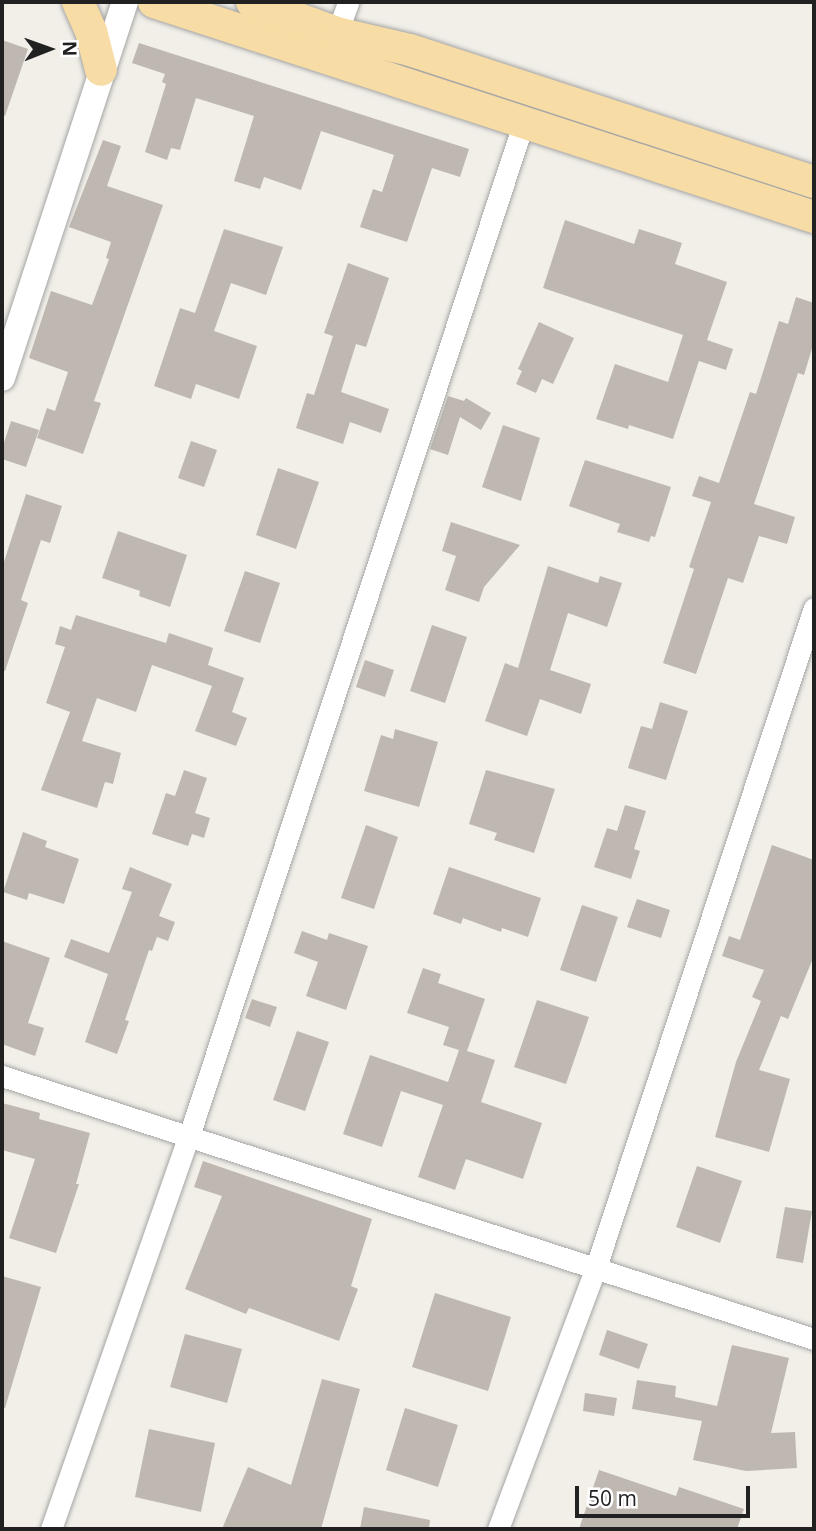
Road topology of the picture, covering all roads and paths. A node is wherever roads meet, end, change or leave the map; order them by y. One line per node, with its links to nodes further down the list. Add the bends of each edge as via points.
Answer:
1 (78, 2): 7 (main road, via 92,31)
2 (125, 2): 7 (street)
3 (154, 2): 8 (main road)
4 (252, 2): 6 (main road)
5 (348, 2): 6 (street)
6 (337, 33): 9 (main road, via 410,50)
7 (102, 70): 11 (street)
8 (524, 121): 10 (main road); 14 (street)
9 (814, 182)
10 (814, 217)
11 (2, 378)
12 (814, 608): 15 (street)
13 (2, 1076): 14 (street)
14 (189, 1136): 15 (street); 17 (street)
15 (596, 1267): 16 (street); 18 (street)
16 (814, 1339)
17 (51, 1529)
18 (498, 1529)

